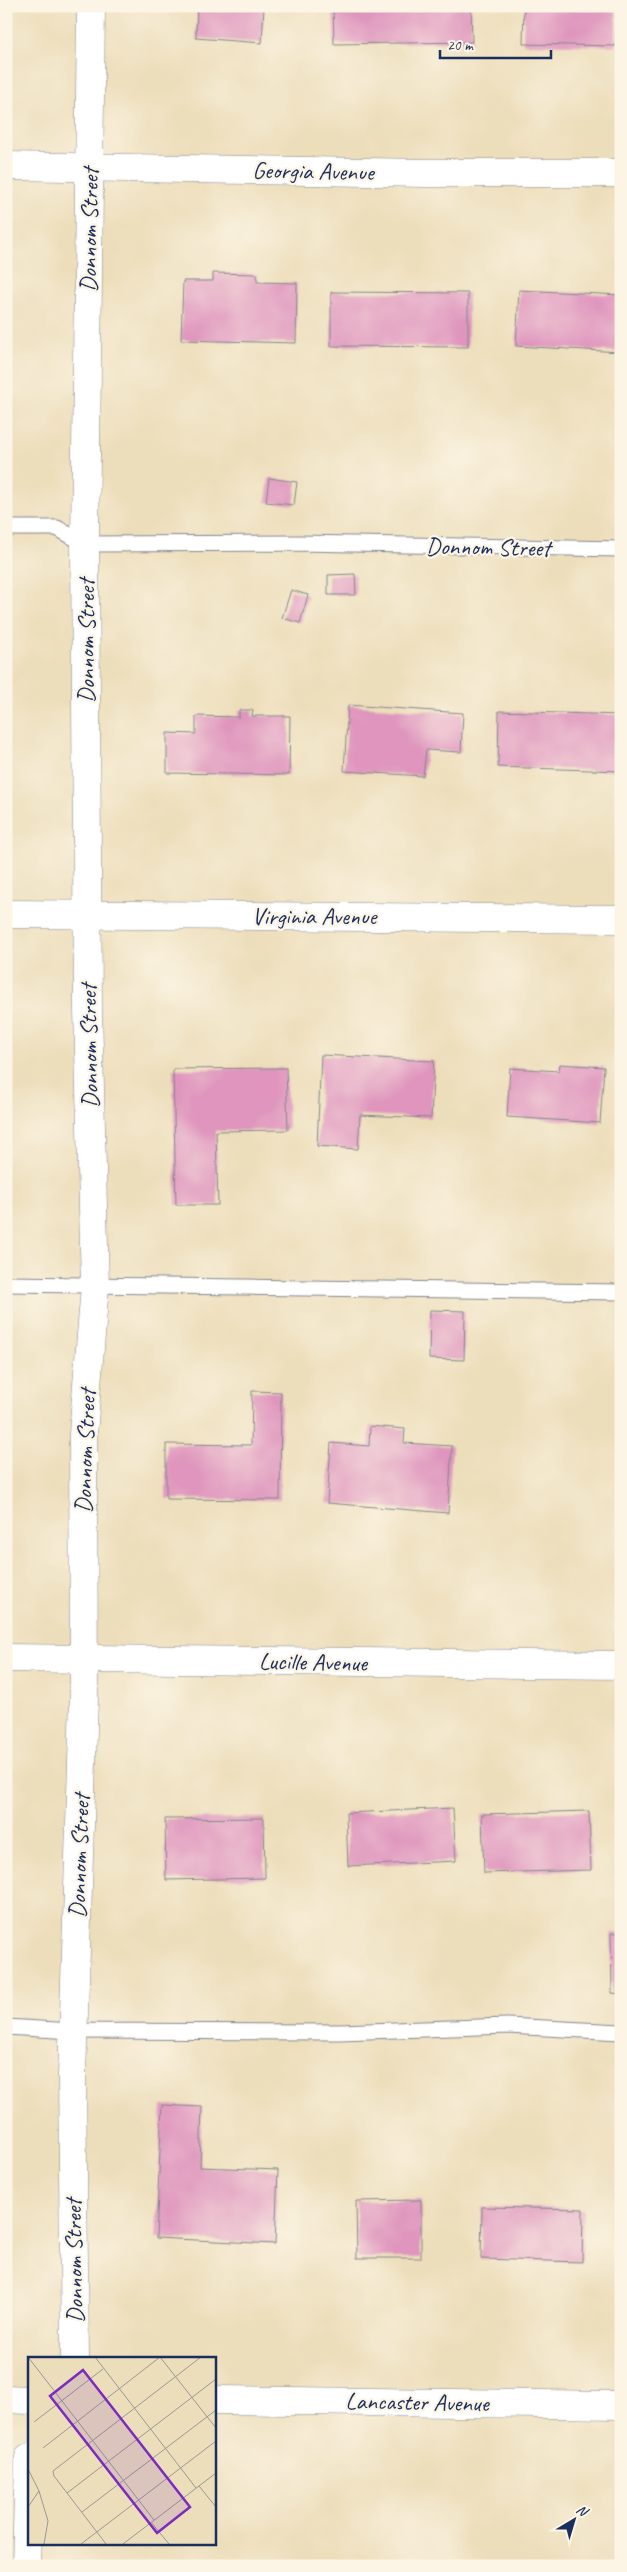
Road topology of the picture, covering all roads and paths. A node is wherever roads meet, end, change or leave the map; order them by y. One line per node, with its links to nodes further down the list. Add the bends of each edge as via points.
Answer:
1 (92, 6): 3 (street, Donnom Street)
2 (6, 166): 3 (street, Georgia Avenue)
3 (90, 169): 4 (street, Georgia Avenue); 6 (street, Donnom Street)
4 (621, 173)
5 (6, 528): 6 (lane, via 57,528)
6 (85, 544): 7 (lane, Donnom Street, via 298,543); 9 (street, Donnom Street)
7 (621, 549)
8 (6, 914): 9 (street, Virginia Avenue)
9 (88, 915): 10 (street, Virginia Avenue); 12 (street, Donnom Street)
10 (621, 919)
11 (6, 1284): 12 (lane)
12 (95, 1286): 13 (lane); 15 (street, Donnom Street, via 83,1434)
13 (621, 1292)
14 (6, 1658): 15 (street, Lucille Avenue)
15 (84, 1659): 16 (street, Lucille Avenue); 18 (street, Donnom Street)
16 (621, 1665)
17 (6, 2027): 18 (lane)
18 (73, 2031): 19 (lane, via 339,2032 507,2026); 20 (street, Donnom Street)
19 (621, 2032)
20 (75, 2357)
21 (6, 2399): 22 (street)
22 (28, 2400)
23 (215, 2400): 24 (street, Lancaster Avenue)
24 (621, 2404)
25 (28, 2494): 26 (street)
26 (26, 2566)

